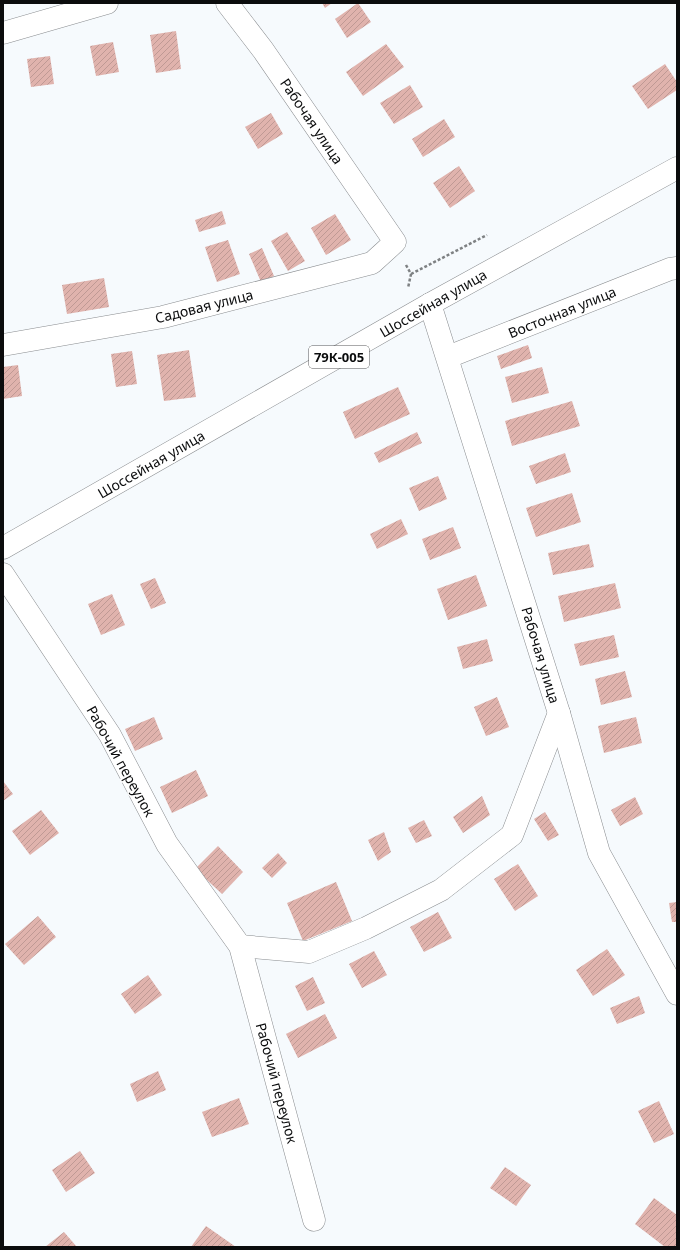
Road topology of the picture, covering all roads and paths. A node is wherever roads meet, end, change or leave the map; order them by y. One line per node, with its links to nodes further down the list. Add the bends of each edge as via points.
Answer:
1 (107, 3): 3 (street)
2 (227, 3): 6 (street, Рабочая улица, via 263,50)
3 (3, 33)
4 (677, 168): 10 (street, Шоссейная улица / 79К-005)
5 (487, 235): 8 (path)
6 (395, 242): 8 (path); 11 (street, Садовая улица, via 372,263 163,317)
7 (677, 268): 12 (street, Восточная улица)
8 (411, 274): 9 (path)
9 (408, 289)
10 (430, 304): 12 (street, Рабочая улица); 13 (street, Шоссейная улица / 79К-005)
11 (3, 345)
12 (448, 357): 15 (street, Рабочая улица)
13 (3, 548)
14 (6, 583): 16 (street, Рабочий переулок, via 110,735 167,844)
15 (559, 713): 16 (street, via 512,835 441,890 366,928 309,952); 17 (street, Рабочая улица, via 599,853)
16 (240, 946): 18 (street, Рабочий переулок)
17 (677, 994)
18 (314, 1220)

